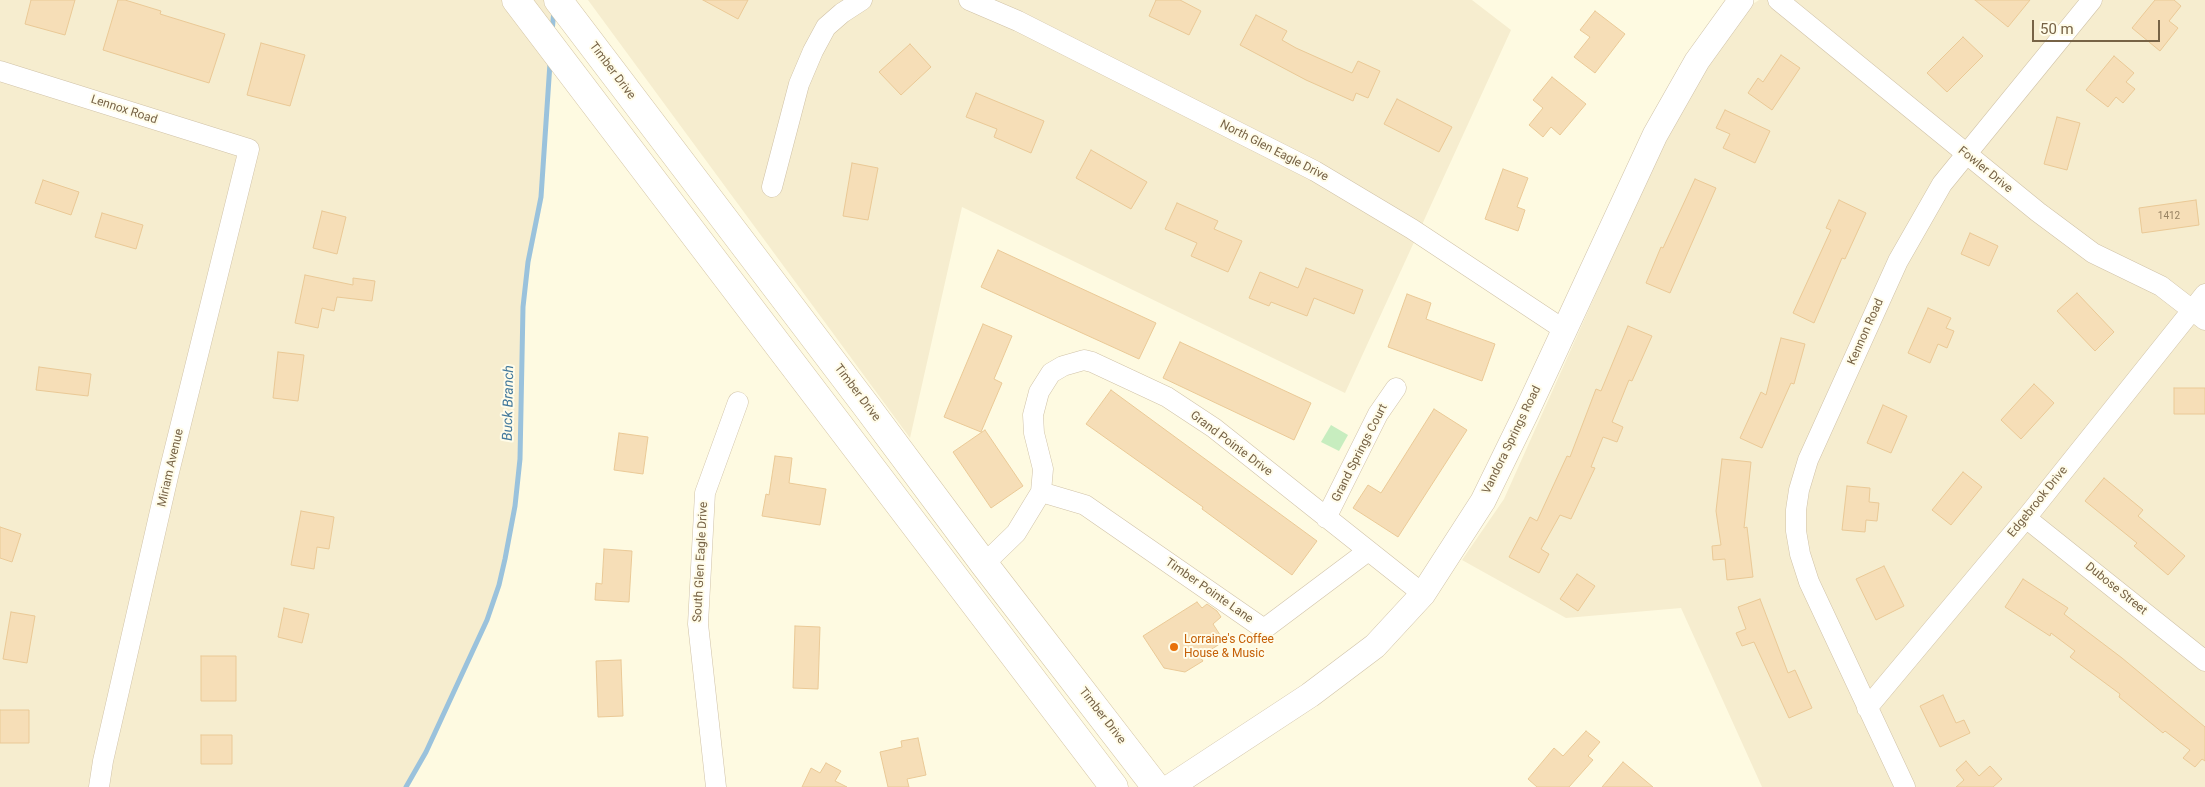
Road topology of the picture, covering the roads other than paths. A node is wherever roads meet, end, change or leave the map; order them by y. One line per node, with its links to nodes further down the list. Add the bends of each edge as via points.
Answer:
1 (516, 0): 27 (main road)
2 (558, 0): 21 (main road, Timber Drive)
3 (862, 0): 11 (street, via 826,28 813,51 799,84)
4 (969, 0): 14 (street, North Glen Eagle Drive, via 1018,21 1315,171 1412,229)
5 (1741, 0): 14 (street, Vandora Springs Road, via 1696,61 1654,135)
6 (1778, 0): 10 (street, Fowler Drive)
7 (2092, 0): 10 (street, Kennon Road)
8 (0, 71): 9 (street, Lennox Road)
9 (249, 149): 25 (street, Miriam Avenue, via 169,472)
10 (1965, 154): 13 (street, Fowler Drive, via 2094,253 2161,286); 24 (street, Kennon Road, via 1942,184 1898,261 1808,460 1799,490 1796,510 1800,554 1809,582)
11 (772, 187)
12 (2205, 294): 13 (street, Edgebrook Drive)
13 (2198, 315): 19 (street, Edgebrook Drive)
14 (1563, 329): 22 (street, Vandora Springs Road, via 1483,501)
15 (1396, 388): 18 (street, Grand Springs Court, via 1378,414)
16 (738, 402): 26 (street, South Glen Eagle Drive, via 705,493 698,624)
17 (1041, 492): 18 (street, Grand Pointe Drive, via 1043,469 1033,415 1039,392 1051,373 1084,360 1167,397 1214,428); 20 (street, Timber Pointe Lane, via 1085,505 1264,629); 21 (street, Grand Pointe Drive, via 1016,533)
18 (1326, 518): 20 (street, Grand Pointe Drive)
19 (2026, 518): 23 (street, Dubose Street); 24 (street, Edgebrook Drive)
20 (1368, 551): 22 (street, Grand Pointe Drive)
21 (984, 564): 28 (main road, Timber Drive)
22 (1423, 594): 29 (street, Vandora Springs Road, via 1375,646 1310,695)
23 (2205, 660)
24 (1867, 708): 30 (street, Kennon Road)
25 (99, 787)
26 (716, 787)
27 (1114, 787)
28 (1156, 787)
29 (1170, 787)
30 (1905, 787)

